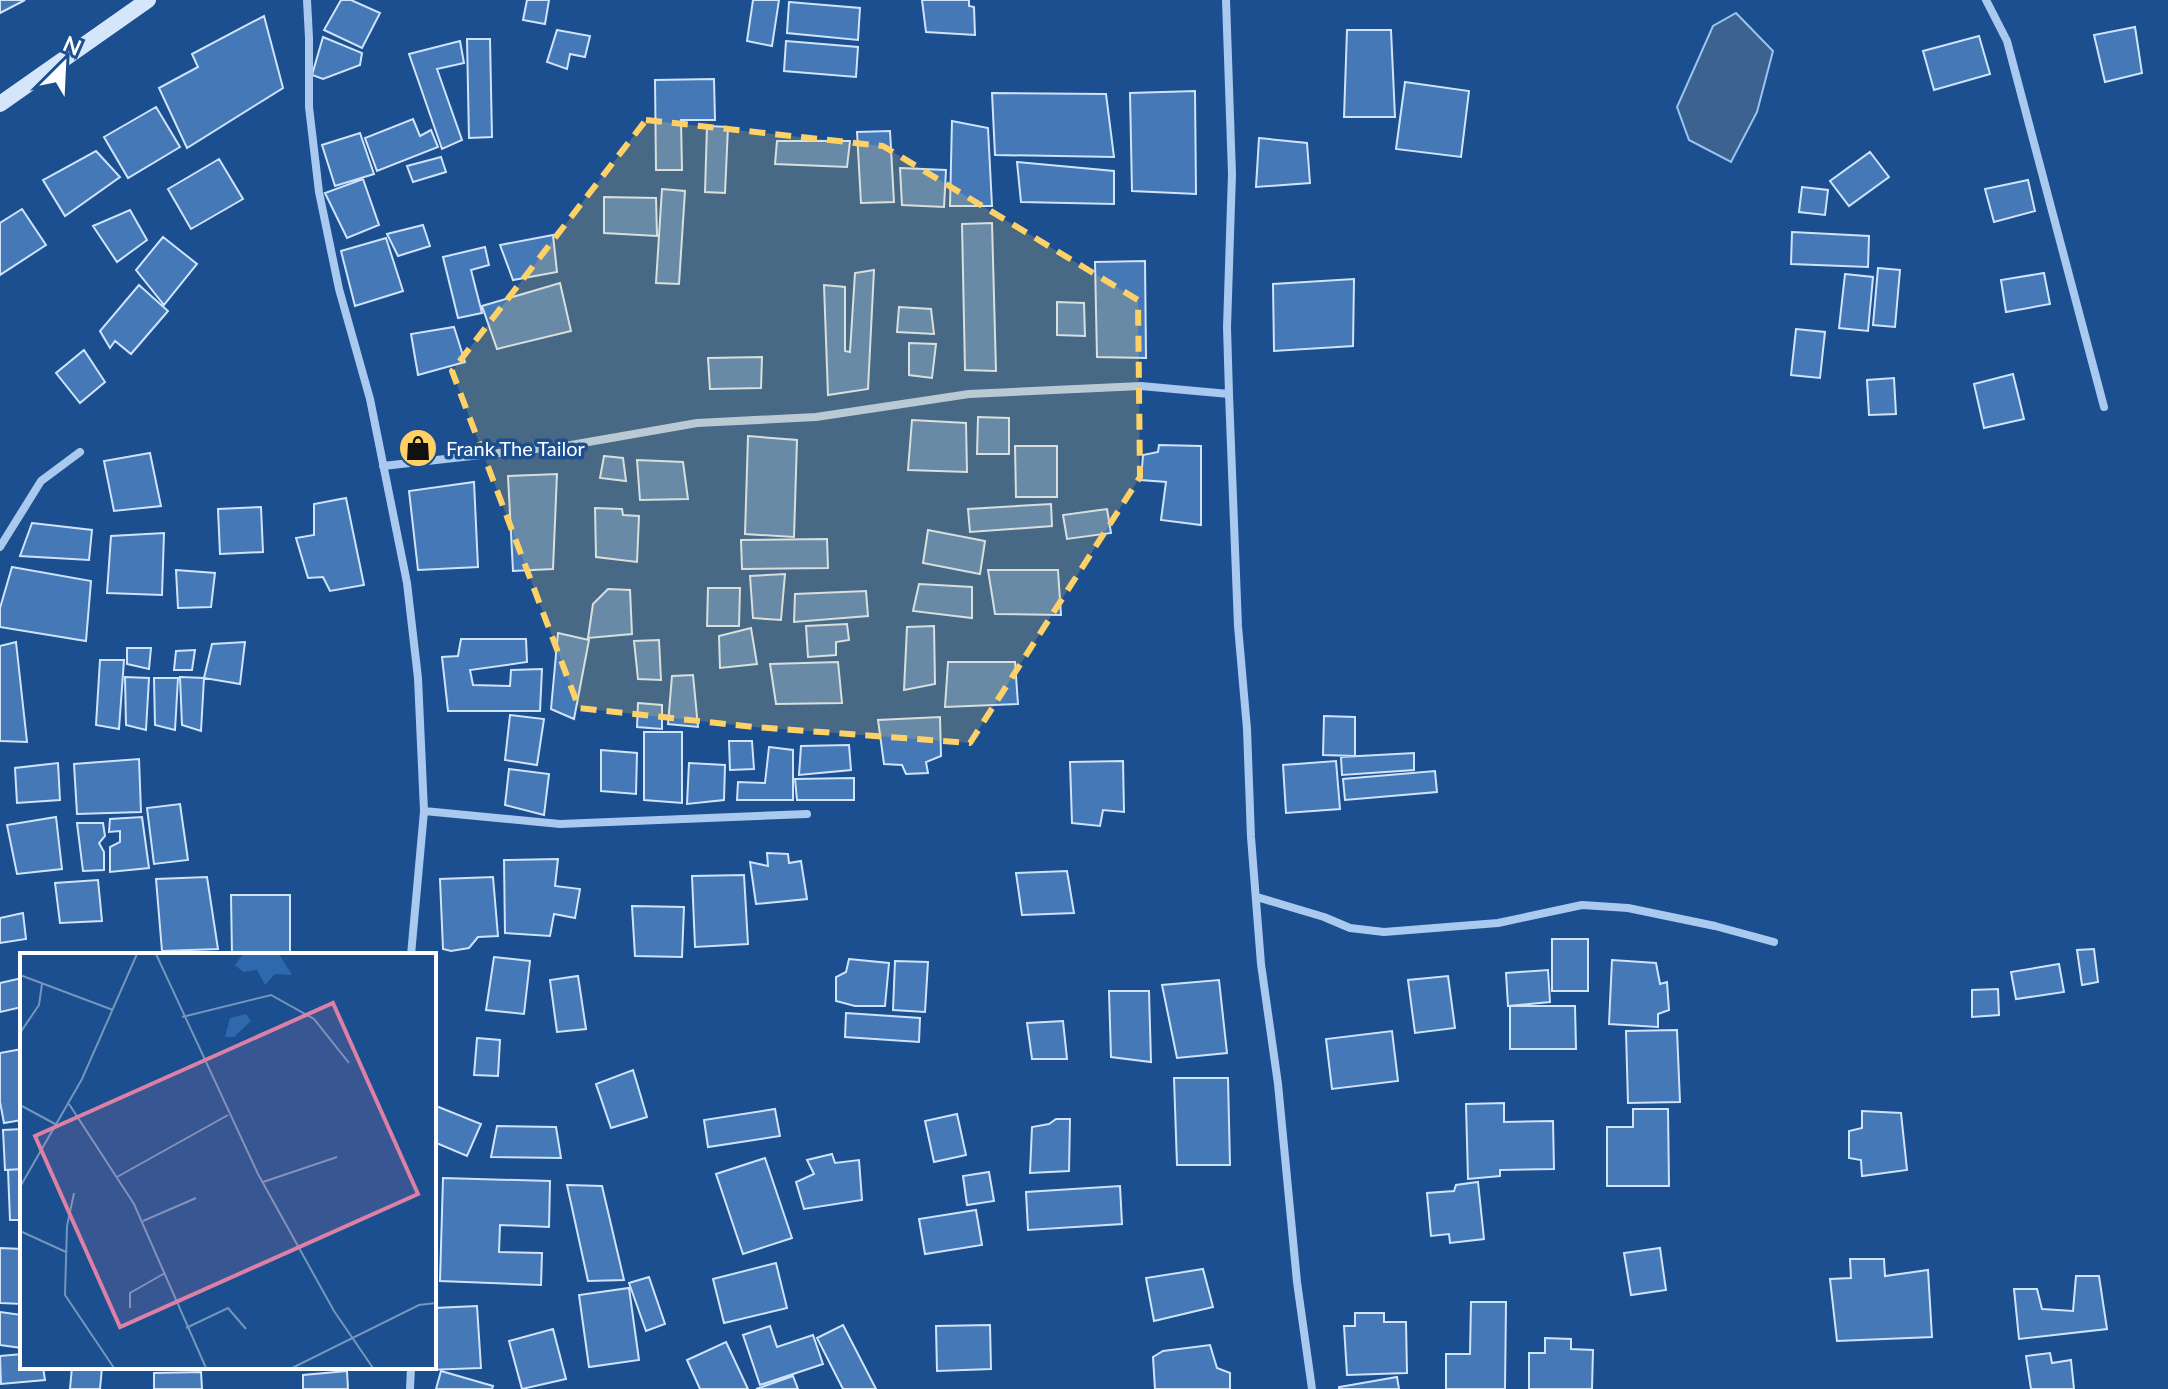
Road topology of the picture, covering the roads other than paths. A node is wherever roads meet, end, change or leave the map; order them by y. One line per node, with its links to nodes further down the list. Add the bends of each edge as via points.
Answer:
1 (148, 0): 5 (main road)
2 (307, 0): 9 (street, via 309,107 319,192)
3 (1226, 0): 6 (street, via 1232,174)
4 (1986, 0): 7 (street, via 2007,41)
5 (0, 104)
6 (1229, 394): 9 (street, via 1141,386 969,394 816,417 697,423 571,445); 13 (street)
7 (2104, 407)
8 (80, 452): 10 (street, via 41,481)
9 (383, 466): 11 (street, via 407,583)
10 (0, 547)
11 (424, 811): 12 (street, via 560,824); 15 (street)
12 (807, 814)
13 (1257, 897): 14 (street, via 1350,928 1384,932 1498,923 1582,905 1628,908); 18 (street)
14 (1774, 942)
15 (411, 953)
16 (411, 1369): 17 (street)
17 (410, 1389)
18 (1312, 1389)

